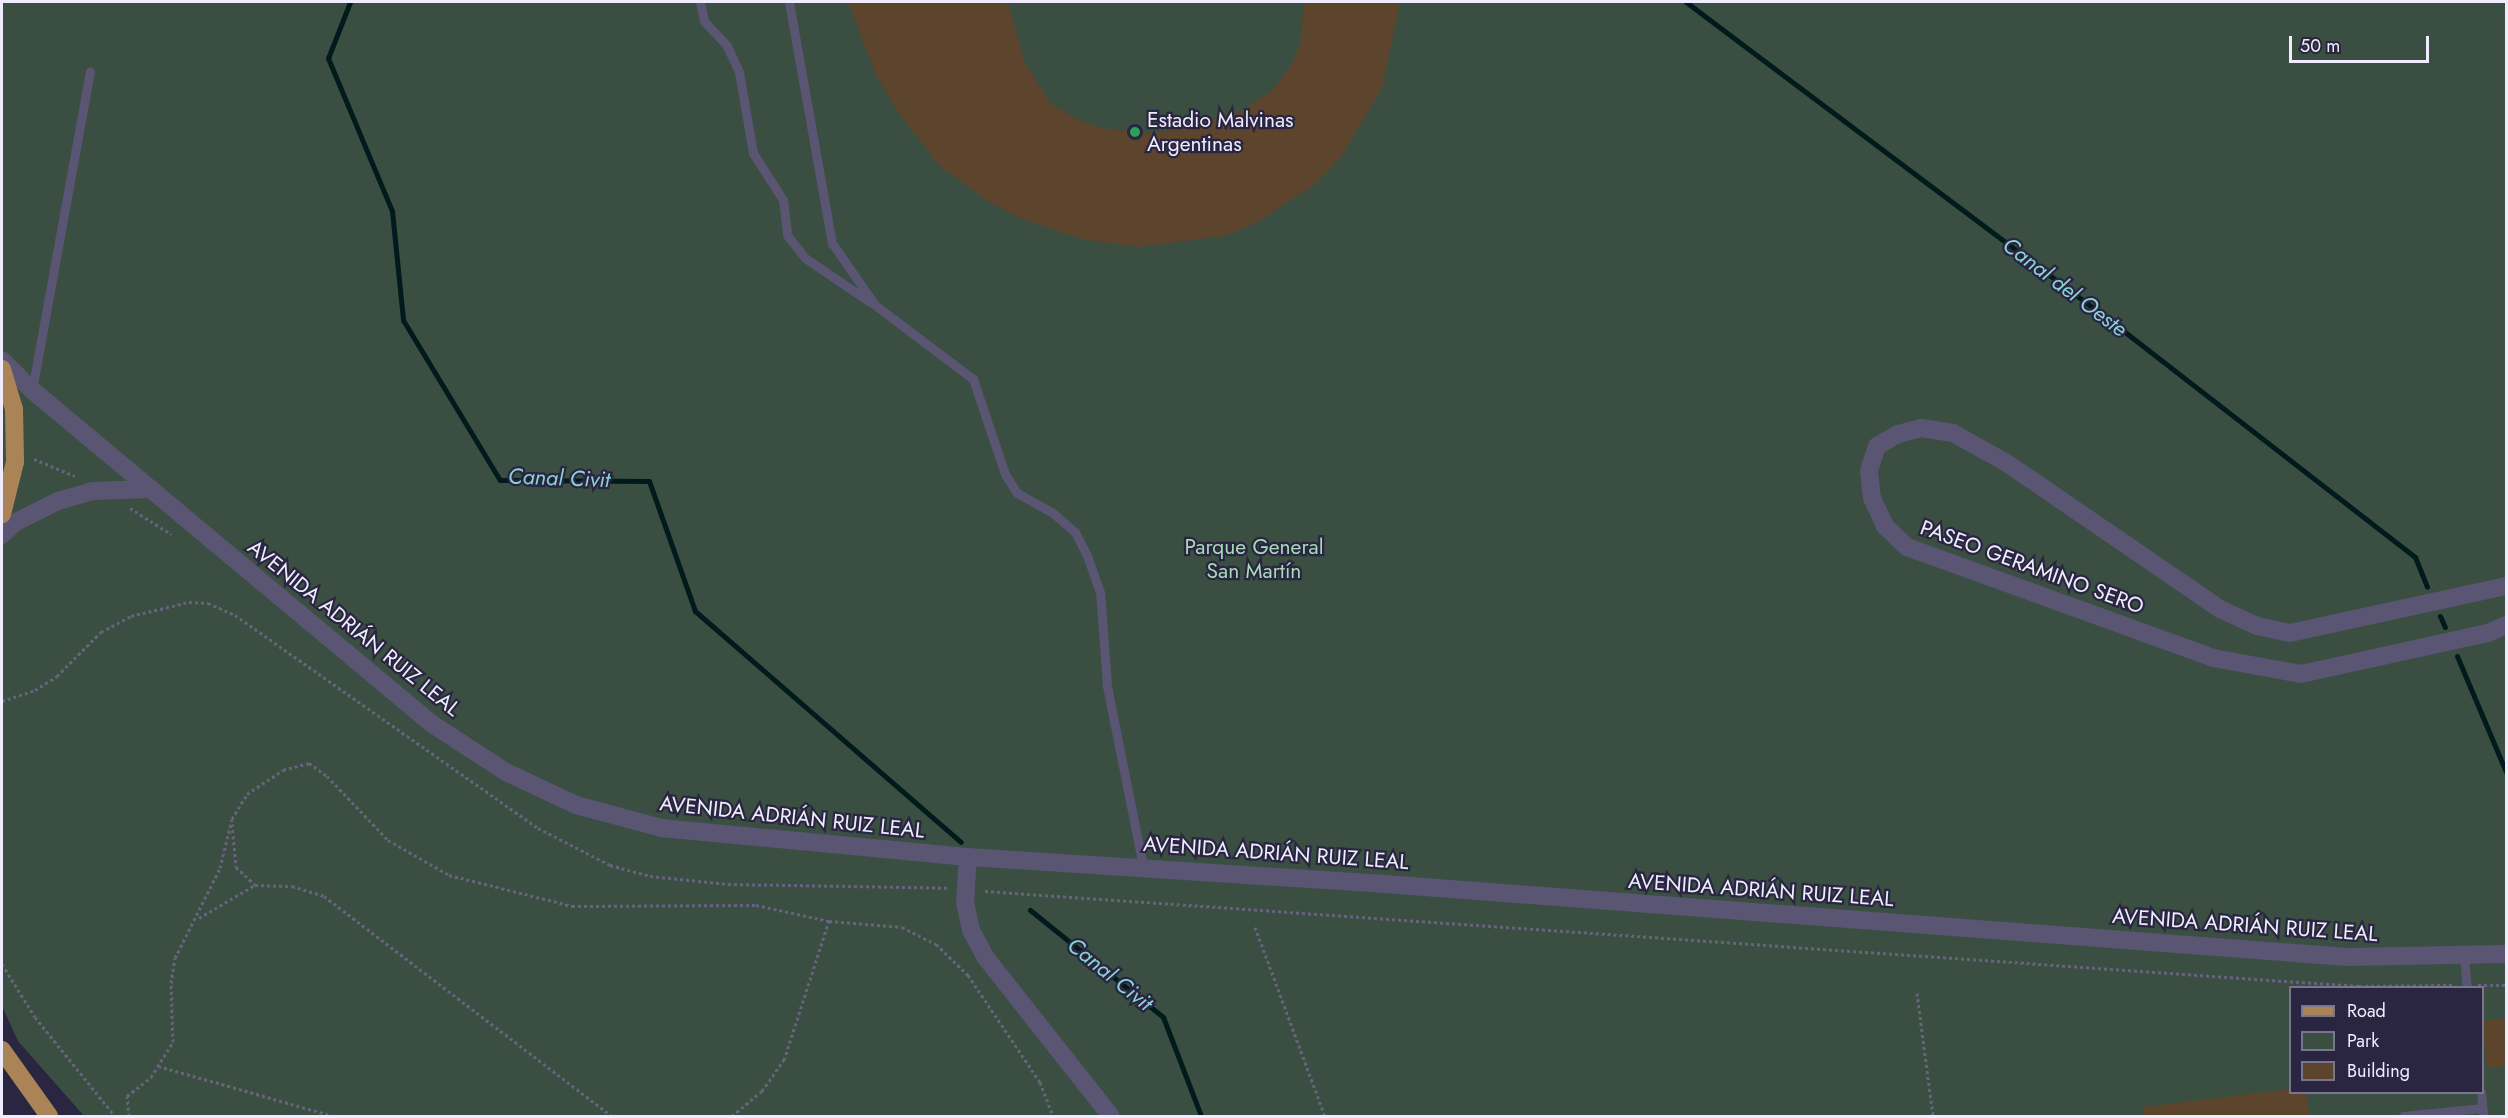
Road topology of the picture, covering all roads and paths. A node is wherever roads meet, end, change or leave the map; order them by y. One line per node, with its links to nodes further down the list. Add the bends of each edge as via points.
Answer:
1 (699, 2): 4 (lane, via 705,21 727,46 739,72 753,153 783,200 787,235 805,258)
2 (789, 2): 4 (lane, via 832,243)
3 (90, 71): 7 (lane)
4 (875, 305): 15 (lane, via 973,379 1005,474 1017,493 1053,513 1075,532 1088,558 1100,592 1107,686)
5 (2, 360): 7 (street, AVENIDA ADRIÁN RUIZ LEAL)
6 (2, 369): 9 (main road, via 14,409 15,462)
7 (32, 390): 8 (street, AVENIDA ADRIÁN RUIZ LEAL)
8 (151, 489): 10 (street, via 92,491 58,501 16,522); 14 (street, AVENIDA ADRIÁN RUIZ LEAL, via 432,724 506,772 576,805 662,828)
9 (2, 514)
10 (2, 535)
11 (2506, 586): 12 (street, PASEO GERAMINO SERO, via 2290,633 2257,626 2220,609 2005,462 1953,433 1921,428 1898,434 1877,446 1869,471 1872,498 1885,526 1907,547 2213,658 2301,674 2488,633)
12 (2506, 625)
13 (232, 819): 16 (path, via 236,867); 17 (path, via 220,868); 18 (path, via 247,794 284,770 309,763 327,776 387,840 449,875 572,906 756,905)
14 (968, 857): 15 (street, AVENIDA ADRIÁN RUIZ LEAL); 36 (street, via 965,902 971,930 981,949)
15 (1143, 866): 21 (street, AVENIDA ADRIÁN RUIZ LEAL, via 2347,957)
16 (255, 885): 17 (path); 33 (path, via 292,886 324,896)
17 (198, 919): 26 (path, via 175,958 171,983 172,1042)
18 (829, 921): 34 (path, via 784,1060 762,1091); 35 (path, via 902,927 936,944 969,975 1040,1082)
19 (1255, 927): 37 (path)
20 (2506, 954): 21 (street, AVENIDA ADRIÁN RUIZ LEAL)
21 (2464, 956): 23 (lane)
22 (2, 964): 30 (path, via 35,1017)
23 (2467, 986)
24 (1917, 993): 38 (path)
25 (2, 1050): 29 (main road)
26 (158, 1066): 31 (path, via 128,1096); 32 (path)
27 (2481, 1094): 28 (lane)
28 (2483, 1112): 39 (lane)
29 (49, 1116)
30 (115, 1116)
31 (129, 1116)
32 (334, 1116)
33 (612, 1116)
34 (732, 1116)
35 (1053, 1116)
36 (1110, 1116)
37 (1325, 1116)
38 (1933, 1116)
39 (2403, 1116)

